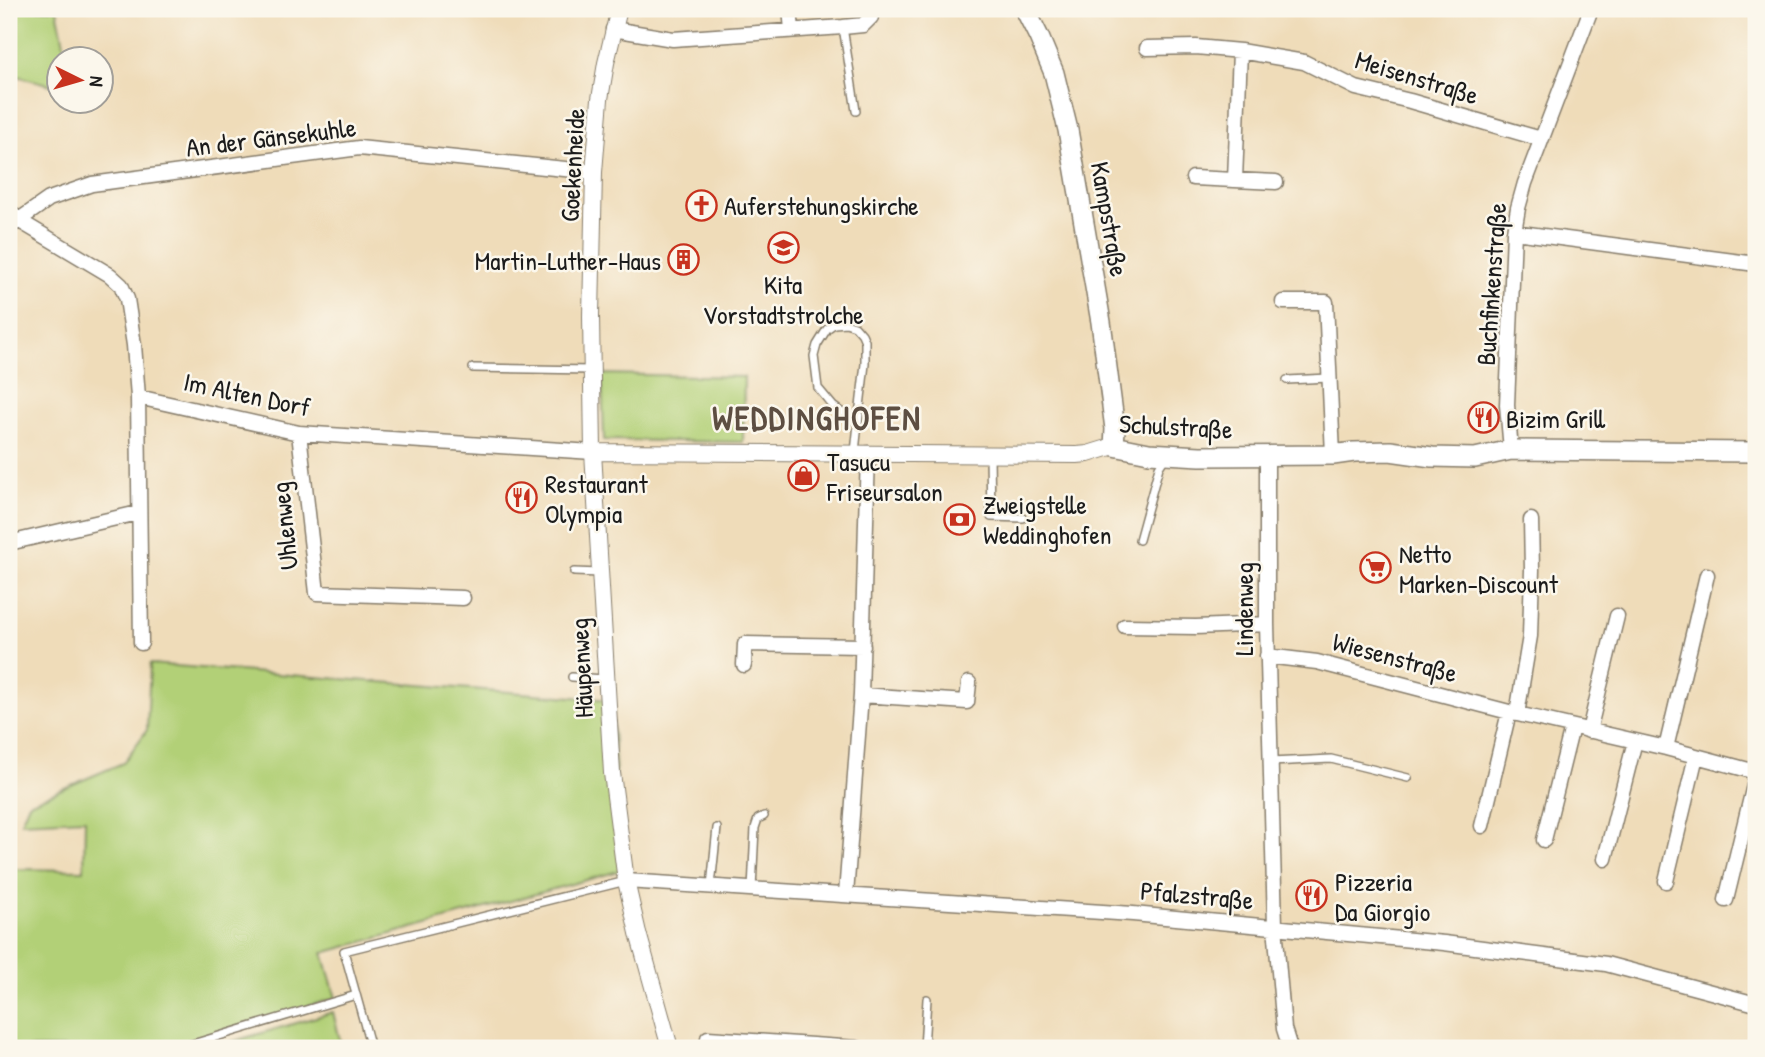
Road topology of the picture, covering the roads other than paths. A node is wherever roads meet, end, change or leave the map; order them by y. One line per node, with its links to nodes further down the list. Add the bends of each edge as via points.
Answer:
1 (619, 9): 9 (street, Goekenheide)
2 (790, 9): 10 (street)
3 (871, 9): 8 (street, via 871,17 863,25)
4 (937, 9): 7 (lane)
5 (1025, 9): 30 (main road, Kampstraße, via 1054,73 1068,130 1101,322)
6 (1590, 9): 14 (street, Buchfinkenstraße)
7 (919, 10)
8 (843, 27): 10 (street); 13 (lane)
9 (613, 29): 10 (street, via 673,39); 15 (street, Goekenheide, via 600,99)
10 (792, 30)
11 (1147, 48): 12 (street, Meisenstraße)
12 (1240, 51): 14 (street, Meisenstraße, via 1304,62 1356,88); 17 (street)
13 (856, 111)
14 (1541, 139): 20 (street, Buchfinkenstraße)
15 (594, 172): 19 (street, An der Gänsekuhle, via 359,148 92,184 49,199); 24 (street, Goekenheide)
16 (1193, 178): 17 (street)
17 (1235, 180): 18 (street)
18 (1276, 182)
19 (12, 220): 27 (street, via 121,285 130,312)
20 (1514, 232): 21 (street); 31 (street, Buchfinkenstraße, via 1507,405)
21 (1756, 264)
22 (1283, 302): 25 (street, via 1326,302)
23 (473, 368): 24 (lane)
24 (591, 370): 32 (street, Goekenheide)
25 (1329, 378): 26 (lane); 37 (street)
26 (1287, 380)
27 (138, 397): 29 (street, Im Alten Dorf); 39 (street)
28 (858, 424): 28 (lane, via 865,341 855,326 834,324 814,356 818,388); 34 (lane)
29 (299, 433): 32 (street, Im Alten Dorf); 47 (street, Uhlenweg, via 317,593)
30 (1114, 446): 35 (street, Schulstraße, via 1077,455); 36 (main road, Schulstraße)
31 (1511, 450): 33 (main road, Schulstraße); 37 (main road, Schulstraße, via 1475,457 1390,452)
32 (593, 452): 34 (street, Schulstraße); 45 (street, Häupenweg)
33 (1756, 452)
34 (861, 453): 35 (street, Schulstraße); 52 (street)
35 (989, 454): 40 (lane, via 991,517)
36 (1168, 454): 38 (main road, Schulstraße); 42 (lane, via 1159,467)
37 (1333, 455): 38 (main road, Schulstraße)
38 (1268, 456): 49 (street, Lindenweg)
39 (138, 513): 43 (street); 51 (street)
40 (1023, 518)
41 (1531, 520): 59 (street, via 1530,636)
42 (1139, 540)
43 (9, 544)
44 (574, 572): 45 (lane)
45 (601, 573): 56 (street, Häupenweg)
46 (1707, 575): 63 (street)
47 (463, 598)
48 (1616, 616): 61 (street)
49 (1267, 624): 50 (street); 53 (street, Lindenweg)
50 (1125, 625)
51 (141, 643)
52 (863, 646): 54 (street, via 745,644); 58 (street)
53 (1267, 656): 59 (street, Wiesenstraße, via 1317,662); 65 (street, Lindenweg)
54 (744, 665)
55 (572, 677): 56 (lane)
56 (606, 679): 73 (street, Häupenweg)
57 (969, 683): 58 (street, via 967,702)
58 (861, 695): 77 (street)
59 (1513, 713): 60 (street, Wiesenstraße); 69 (street)
60 (1572, 727): 61 (street, Wiesenstraße); 71 (street)
61 (1589, 731): 62 (street, Wiesenstraße)
62 (1635, 741): 63 (street, Wiesenstraße); 72 (street)
63 (1666, 748): 64 (street, Wiesenstraße)
64 (1696, 756): 66 (street, Wiesenstraße); 74 (street)
65 (1270, 762): 67 (lane, via 1331,759); 79 (street, Lindenweg)
66 (1756, 775): 78 (street, Wiesenstraße)
67 (1408, 778)
68 (764, 816): 76 (lane, via 755,828)
69 (1482, 827)
70 (717, 828): 75 (lane)
71 (1544, 839)
72 (1605, 859)
73 (626, 881): 75 (street, Pfalzstraße); 80 (lane, via 344,951); 87 (street, Häupenweg)
74 (1666, 881)
75 (711, 886): 76 (street, Pfalzstraße)
76 (751, 888): 77 (street, Pfalzstraße)
77 (846, 895): 79 (street, Pfalzstraße)
78 (1726, 900)
79 (1275, 926): 82 (street, Pfalzstraße, via 1606,964); 90 (street, Lindenweg, via 1284,1029)
80 (356, 995): 85 (lane); 86 (lane)
81 (927, 999): 89 (lane)
82 (1756, 1004)
83 (708, 1038): 84 (street)
84 (788, 1046): 88 (street)
85 (179, 1048)
86 (371, 1048)
87 (670, 1048)
88 (857, 1048)
89 (924, 1048)
90 (1290, 1048)

